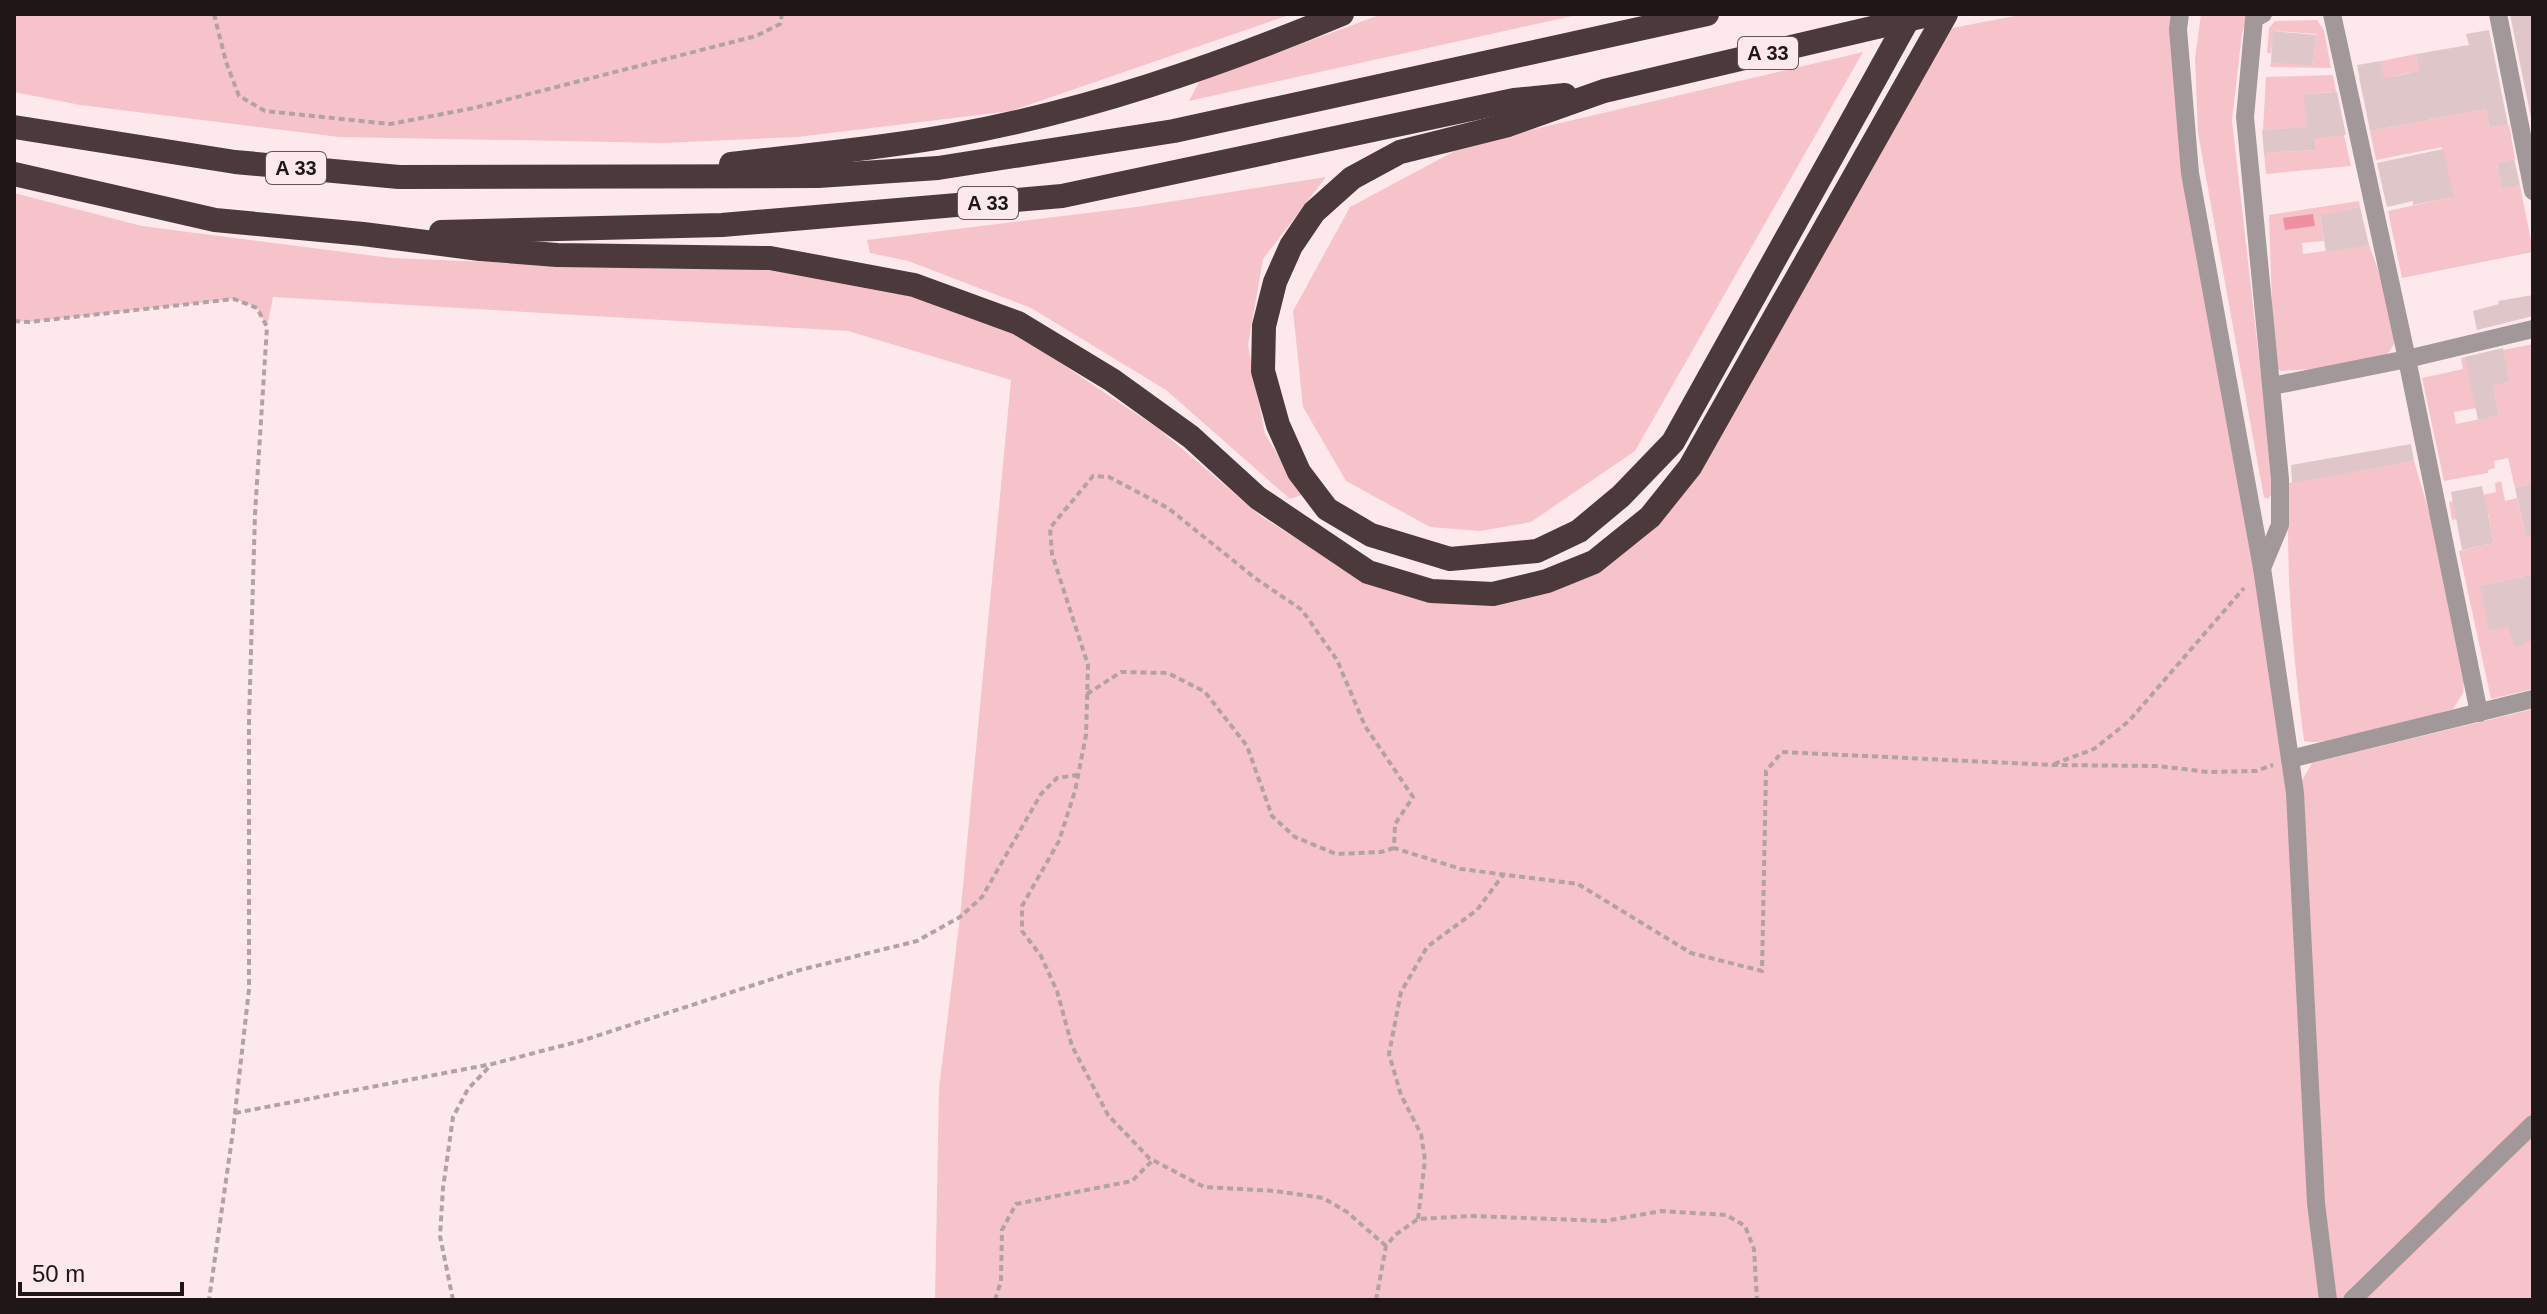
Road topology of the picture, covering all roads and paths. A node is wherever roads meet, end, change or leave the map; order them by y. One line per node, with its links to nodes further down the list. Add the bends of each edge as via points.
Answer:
1 (214, 14): 2 (path, via 239,96 265,111 390,124 474,108 756,36 780,24)
2 (782, 14)
3 (1342, 14): 15 (highway, via 1258,49 1098,102 948,136)
4 (1707, 14): 15 (highway, A 33, via 1174,131 938,168 818,176)
5 (1911, 14): 12 (highway, bridge, via 1673,442 1621,496 1579,531 1537,551 1450,559 1371,535 1327,509 1299,472 1278,425 1263,371 1264,326 1291,246 1314,212 1352,178 1400,152 1508,125)
6 (1932, 14): 12 (highway, A 33)
7 (1946, 14): 17 (highway, via 1690,467 1650,517 1594,562 1493,594 1431,591 1368,572 1258,498 1191,437 1112,380 1018,323 914,285 770,258 557,255)
8 (2263, 14): 21 (street, via 2254,19 2245,117)
9 (2332, 14): 20 (street)
10 (2498, 14): 16 (street)
11 (2179, 22): 22 (street, via 2190,173)
12 (1604, 91): 17 (highway, A 33, via 1514,100 1062,196 722,225)
13 (14, 127): 15 (highway, A 33, via 235,162 384,176)
14 (14, 174): 17 (highway, A 33, via 215,220)
15 (622, 178)
16 (2533, 191)
17 (363, 234)
18 (14, 321): 32 (path, via 234,299 257,308 267,327 253,577 249,989)
19 (2533, 329): 20 (street)
20 (2407, 359): 21 (street); 25 (street)
21 (2272, 386): 22 (street, via 2280,525)
22 (2262, 568): 26 (street); 27 (path, via 2129,721 2094,749)
23 (1087, 694): 28 (path); 29 (path, via 1121,672 1168,673 1205,692 1247,746 1272,816 1295,837 1336,854); 29 (path, via 1088,665 1052,554 1050,528 1093,476 1109,477 1168,508 1302,610 1337,660 1365,726 1413,797 1395,824)
24 (2533, 699): 25 (street)
25 (2479, 713): 26 (street)
26 (2290, 759): 27 (path, via 2256,771); 42 (street, via 2316,1203)
27 (2052, 765): 30 (path, via 1782,752 1766,771 1762,971 1691,953 1578,884)
28 (1078, 775): 31 (path, via 1057,778 1041,794 982,897 960,917 917,941 800,970); 34 (path, via 1059,841 1022,906 1022,931 1041,956 1072,1046 1108,1115)
29 (1394, 848): 30 (path, via 1461,869)
30 (1504, 874): 35 (path, via 1477,910 1427,947 1401,992 1389,1054 1401,1095 1421,1134 1425,1160)
31 (492, 1064): 32 (path); 38 (path, via 468,1089 453,1117 440,1236)
32 (235, 1113): 37 (path)
33 (2533, 1124): 43 (street)
34 (1153, 1160): 36 (path, via 1204,1187 1323,1198); 39 (path, via 1132,1181 1016,1204 1002,1230 1001,1281)
35 (1418, 1219): 36 (path); 41 (path, via 1605,1221 1661,1211 1726,1215 1745,1226 1754,1249)
36 (1386, 1246): 40 (path)
37 (209, 1300)
38 (453, 1300)
39 (995, 1300)
40 (1376, 1300)
41 (1757, 1300)
42 (2328, 1300)
43 (2352, 1300)

